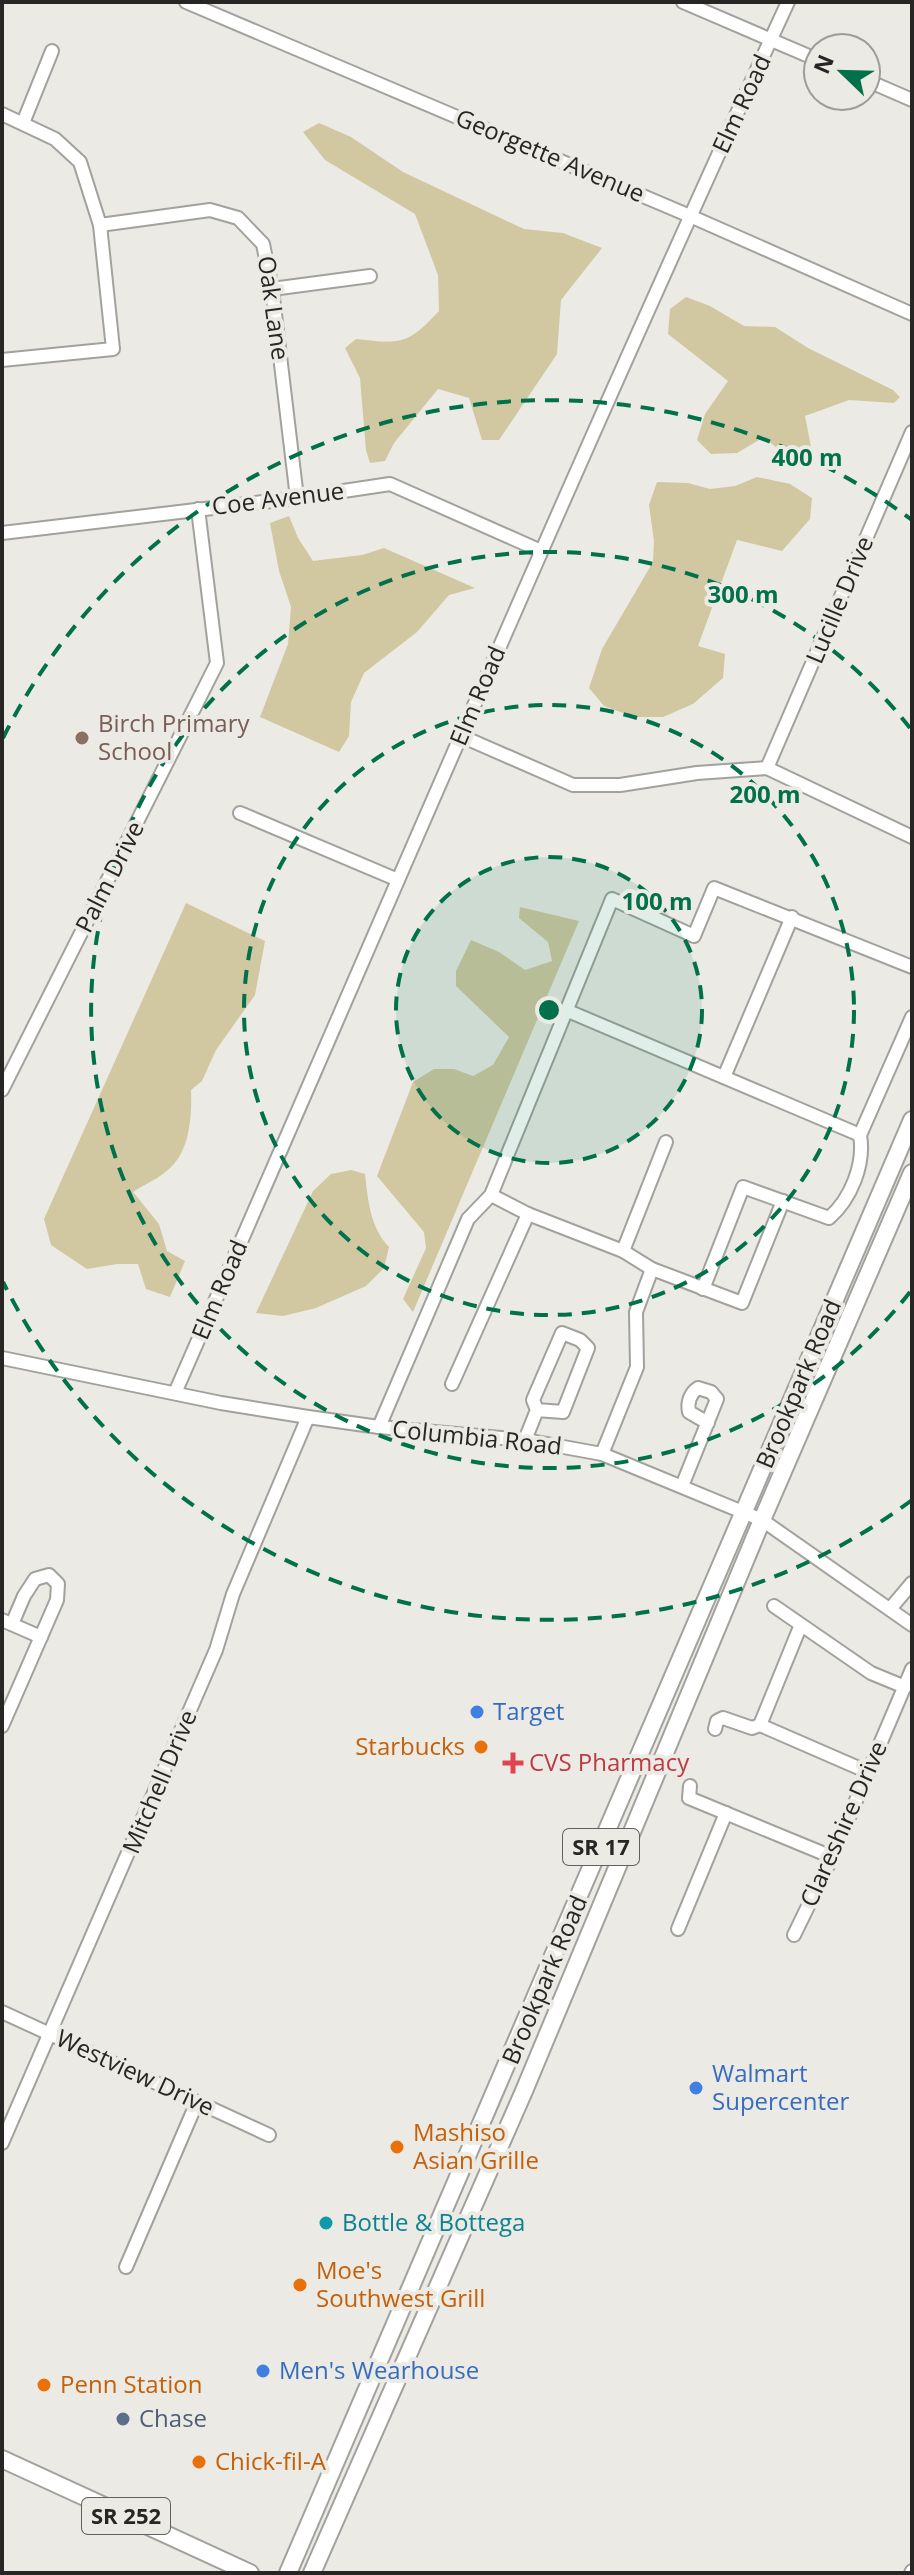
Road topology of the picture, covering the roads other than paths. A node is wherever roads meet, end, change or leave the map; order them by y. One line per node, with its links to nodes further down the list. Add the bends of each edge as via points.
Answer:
1 (186, 2): 11 (street, Georgette Avenue)
2 (683, 2): 4 (street)
3 (788, 2): 4 (street, Elm Road)
4 (771, 40): 6 (street); 11 (street, Elm Road)
5 (52, 51): 10 (street)
6 (802, 53)
7 (882, 87): 8 (street)
8 (912, 100)
9 (2, 114): 10 (street)
10 (23, 123): 12 (street, via 55,139 80,162)
11 (690, 216): 15 (street, Georgette Avenue); 21 (street, Elm Road)
12 (100, 225): 14 (street, Oak Lane, via 210,210 238,218 263,244); 16 (street, via 113,349)
13 (370, 276): 14 (street)
14 (272, 289): 18 (street, Oak Lane)
15 (912, 314)
16 (2, 360)
17 (912, 432): 23 (street, Lucille Drive)
18 (297, 498): 19 (street, Coe Avenue); 21 (street, Coe Avenue, via 390,484)
19 (198, 509): 20 (street, Coe Avenue); 32 (street, Palm Drive, via 217,663)
20 (2, 533)
21 (541, 551): 22 (street, Elm Road)
22 (461, 736): 23 (street, via 573,785 620,785); 26 (street, Elm Road)
23 (767, 768): 25 (street)
24 (240, 813): 26 (street)
25 (912, 837)
26 (398, 880): 45 (street, Elm Road)
27 (792, 917): 28 (street); 29 (street, via 714,888 694,936 612,899); 31 (street)
28 (912, 967)
29 (568, 1011): 31 (street); 37 (street)
30 (912, 1017): 34 (street)
31 (724, 1077): 34 (street)
32 (2, 1090)
33 (912, 1120): 53 (main road, Brookpark Road / SR 17)
34 (860, 1135): 38 (street, via 863,1157 839,1209 829,1218)
35 (666, 1142): 40 (street)
36 (912, 1173): 54 (main road, Brookpark Road / SR 17)
37 (491, 1195): 39 (street); 49 (street, via 468,1219)
38 (783, 1201): 42 (street, via 742,1303); 42 (street, via 743,1187)
39 (528, 1214): 40 (street); 44 (street)
40 (623, 1251): 41 (street)
41 (652, 1269): 42 (street); 51 (street, via 636,1312 637,1367)
42 (703, 1289)
43 (2, 1358): 45 (street, Columbia Road)
44 (452, 1384)
45 (175, 1393): 47 (street, Columbia Road)
46 (537, 1410): 46 (street, via 533,1400 562,1333 580,1340 588,1348 586,1358 563,1412); 50 (street)
47 (308, 1417): 49 (street, Columbia Road); 74 (street, Mitchell Drive, via 233,1594 216,1650)
48 (708, 1423): 52 (street)
49 (379, 1427): 50 (street, Columbia Road)
50 (525, 1440): 51 (street, Columbia Road)
51 (602, 1454): 52 (street, Columbia Road)
52 (682, 1486): 53 (street, Columbia Road)
53 (744, 1514): 54 (street, Columbia Road); 82 (main road, Brookpark Road / SR 17)
54 (762, 1520): 57 (street, Columbia Road); 80 (main road, Brookpark Road / SR 17, via 524,2091)
55 (912, 1583): 57 (street)
56 (774, 1606): 60 (street)
57 (890, 1609): 59 (street, Columbia Road)
58 (7, 1622): 61 (street); 61 (street, via 35,1579 49,1575 58,1584 57,1600)
59 (912, 1625)
60 (800, 1627): 63 (street, via 871,1673); 64 (street)
61 (41, 1637): 65 (street)
62 (912, 1669): 63 (street, Clareshire Drive)
63 (905, 1687): 67 (street, Clareshire Drive)
64 (760, 1725): 66 (street, via 752,1728 723,1718); 67 (street)
65 (2, 1726)
66 (715, 1729)
67 (868, 1772): 70 (street, Clareshire Drive)
68 (690, 1786): 69 (street, via 689,1798)
69 (726, 1813): 70 (street); 71 (street)
70 (832, 1857): 72 (street, Clareshire Drive)
71 (678, 1929)
72 (794, 1935)
73 (2, 2012): 74 (street, Westview Drive)
74 (50, 2034): 75 (street, Westview Drive); 77 (street, Mitchell Drive)
75 (197, 2102): 76 (street, Westview Drive); 78 (street)
76 (269, 2135)
77 (2, 2143)
78 (126, 2267)
79 (2, 2459): 81 (main road, SR 252)
80 (320, 2556): 83 (main road, Brookpark Road / SR 17); 84 (main road)
81 (250, 2573)
82 (288, 2573)
83 (312, 2573)
84 (325, 2573)

